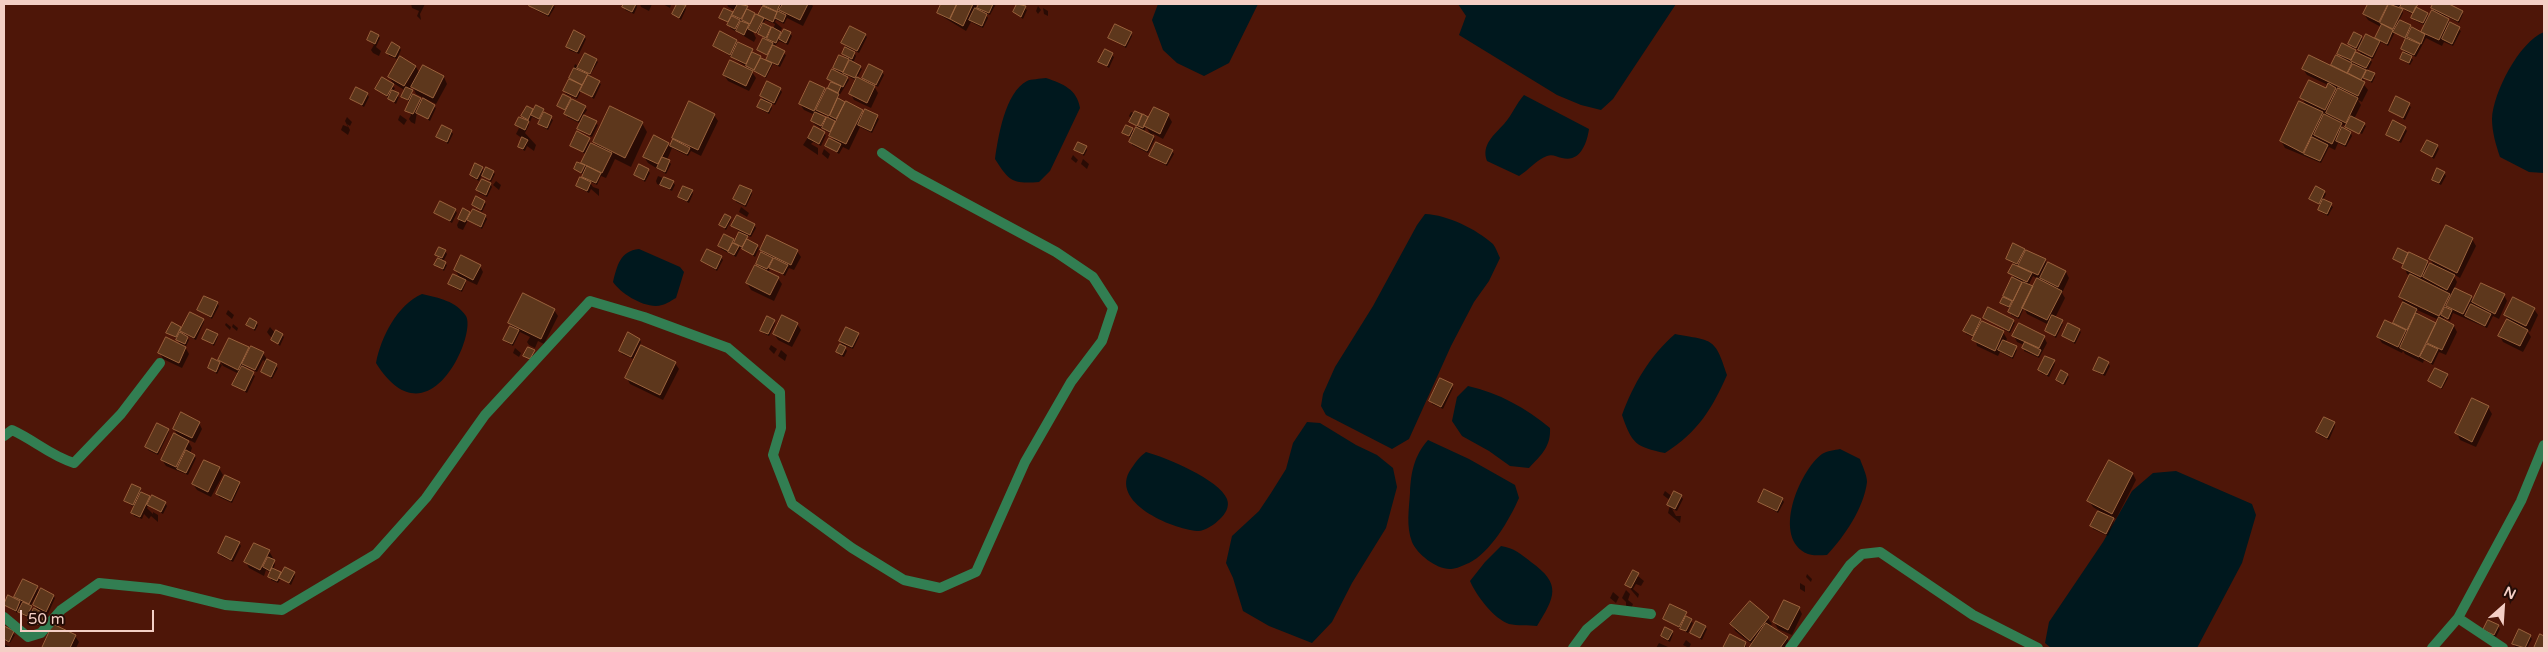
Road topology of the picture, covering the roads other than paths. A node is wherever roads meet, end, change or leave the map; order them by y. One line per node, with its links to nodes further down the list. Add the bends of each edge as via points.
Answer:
1 (882, 153): 6 (street, via 913,175 1056,252 1093,277 1113,308 1102,341 1070,382 1025,462 976,572 940,588 904,580 852,548 792,504 773,455 781,428 780,392 728,348 590,301 485,415 426,498 376,554 282,610 225,605 160,589 99,583 62,610 40,633 28,637)
2 (160, 363): 3 (street, via 121,414 74,462 55,457 12,430)
3 (4, 436)
4 (2544, 445): 7 (street, via 2521,501)
5 (1651, 614): 8 (street, via 1612,609 1587,629)
6 (4, 617)
7 (2458, 618): 11 (street); 12 (street)
8 (1573, 648)
9 (1790, 648): 10 (street, via 1850,565 1862,554 1880,552 1973,615)
10 (2038, 648)
11 (2432, 648)
12 (2503, 648)

